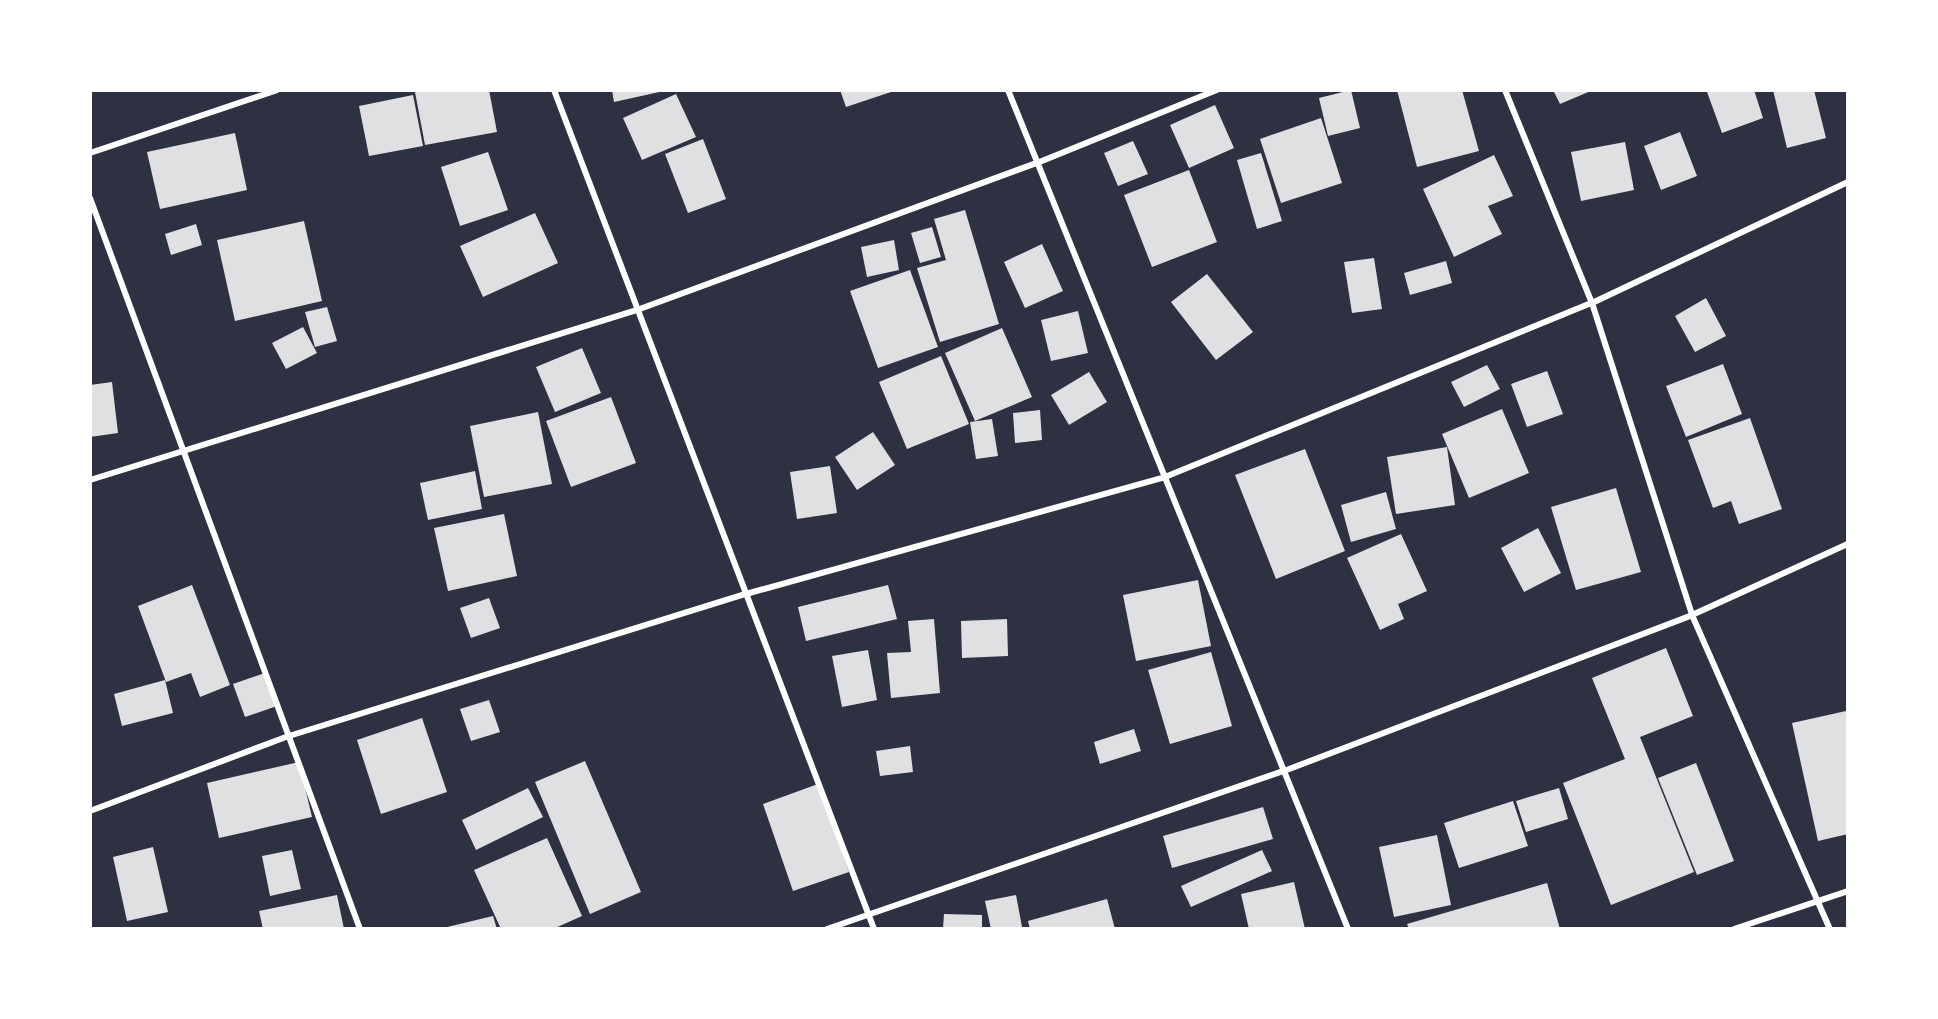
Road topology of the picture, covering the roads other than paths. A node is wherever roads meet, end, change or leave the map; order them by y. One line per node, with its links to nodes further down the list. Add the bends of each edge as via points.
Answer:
1 (277, 90): 6 (street)
2 (554, 90): 11 (street)
3 (1008, 90): 7 (street)
4 (1217, 90): 7 (street)
5 (1505, 90): 10 (street)
6 (90, 153)
7 (1037, 163): 11 (street); 13 (street)
8 (1848, 182): 10 (street)
9 (90, 198): 12 (street)
10 (1592, 303): 13 (street); 17 (street)
11 (638, 310): 12 (street); 16 (street)
12 (183, 449): 14 (street); 18 (street)
13 (1165, 477): 16 (street); 19 (street)
14 (90, 480)
15 (1848, 544): 17 (street)
16 (746, 594): 18 (street); 23 (street)
17 (1692, 615): 19 (street); 22 (street)
18 (289, 736): 20 (street); 24 (street)
19 (1284, 771): 23 (street); 27 (street)
20 (90, 811)
21 (1848, 891): 22 (street)
22 (1818, 900): 28 (street); 29 (street)
23 (869, 915): 25 (street); 26 (street)
24 (360, 929)
25 (827, 929)
26 (874, 929)
27 (1348, 929)
28 (1734, 929)
29 (1830, 929)

